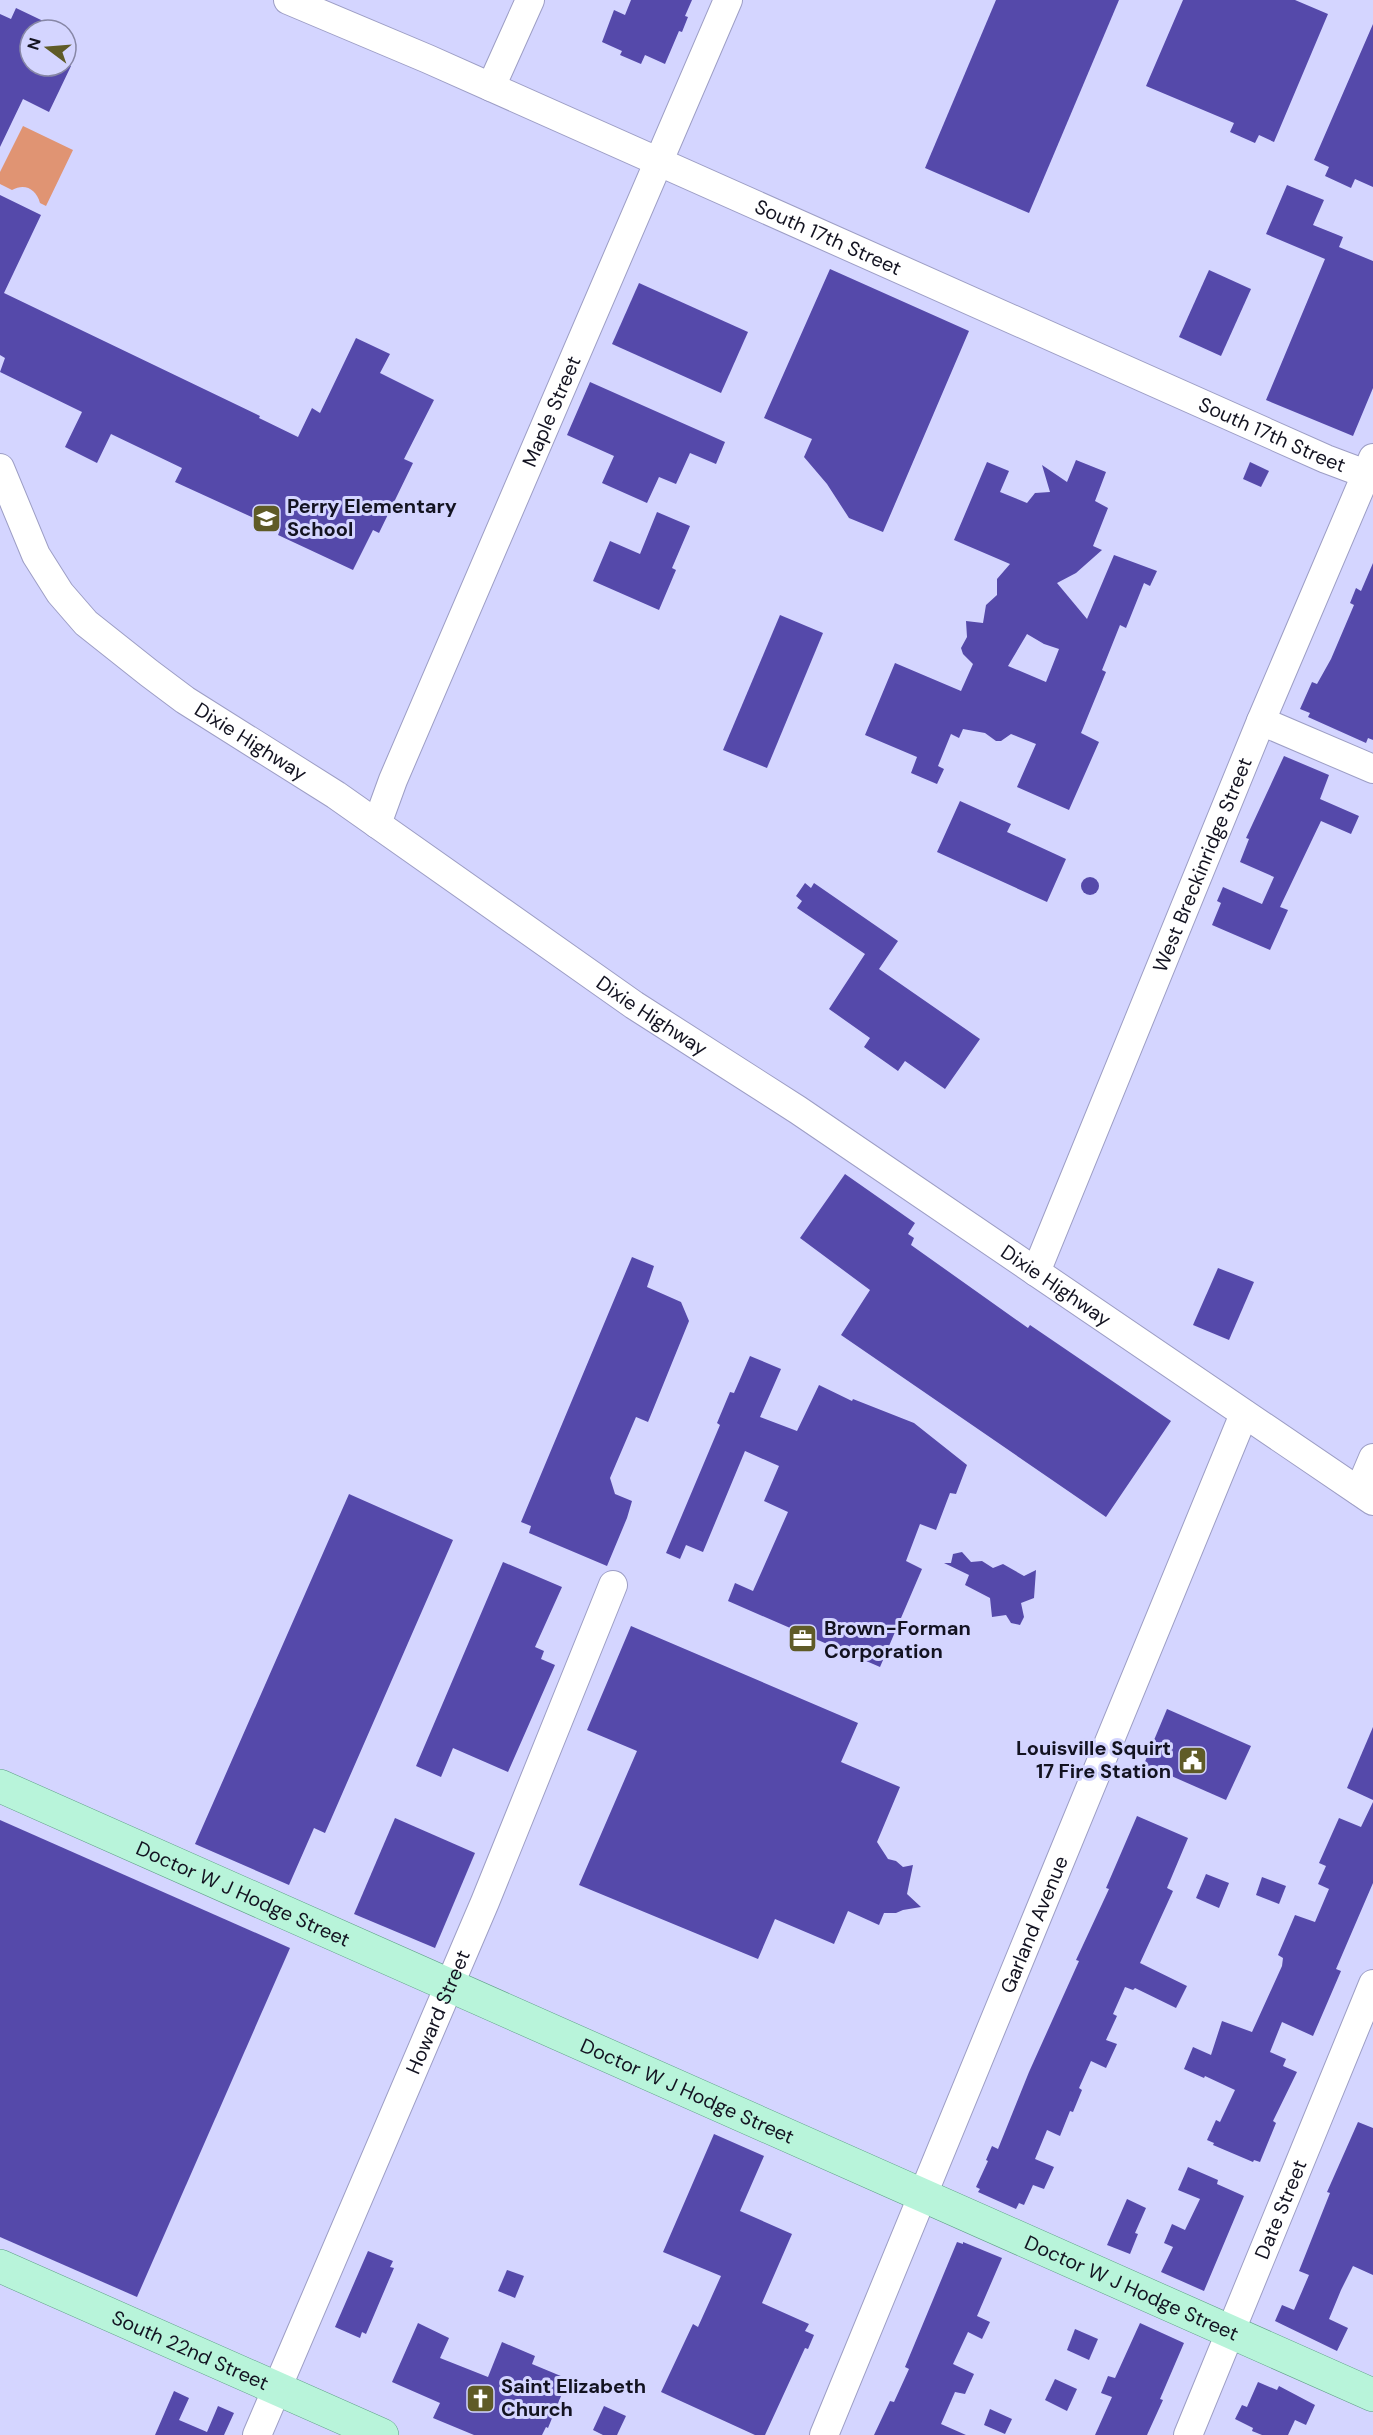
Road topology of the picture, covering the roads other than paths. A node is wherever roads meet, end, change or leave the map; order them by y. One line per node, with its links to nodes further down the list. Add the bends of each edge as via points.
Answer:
1 (288, 0): 4 (street, South 17th Street)
2 (530, 0): 5 (street)
3 (728, 0): 6 (street, Maple Street)
4 (338, 10): 5 (street, South 17th Street)
5 (491, 87): 6 (street, South 17th Street)
6 (658, 162): 7 (street, South 17th Street); 11 (street, Maple Street)
7 (1370, 466): 9 (street, West Breckinridge Street)
8 (0, 468): 11 (street, Dixie Highway, via 36,555 60,593 86,623 185,700)
9 (1261, 721): 10 (street); 12 (street, West Breckinridge Street)
10 (1373, 770)
11 (377, 824): 12 (street, Dixie Highway, via 634,1005 798,1110)
12 (1036, 1272): 13 (street, Dixie Highway)
13 (1244, 1414): 15 (street, Dixie Highway); 20 (street, Garland Avenue)
14 (1373, 1458): 15 (street)
15 (1366, 1496)
16 (613, 1585): 19 (street, Howard Street)
17 (0, 1786): 19 (main road, Doctor W J Hodge Street)
18 (1373, 1984): 22 (street, Date Street)
19 (449, 1986): 20 (main road, Doctor W J Hodge Street); 23 (street, Howard Street)
20 (922, 2195): 22 (main road, Doctor W J Hodge Street); 27 (street, Garland Avenue)
21 (0, 2266): 23 (main road, South 22nd Street)
22 (1230, 2331): 24 (main road, Doctor W J Hodge Street); 28 (street, Date Street)
23 (277, 2389): 25 (street, Howard Street); 26 (main road, South 22nd Street)
24 (1373, 2395)
25 (257, 2435)
26 (382, 2435)
27 (824, 2435)
28 (1188, 2435)

